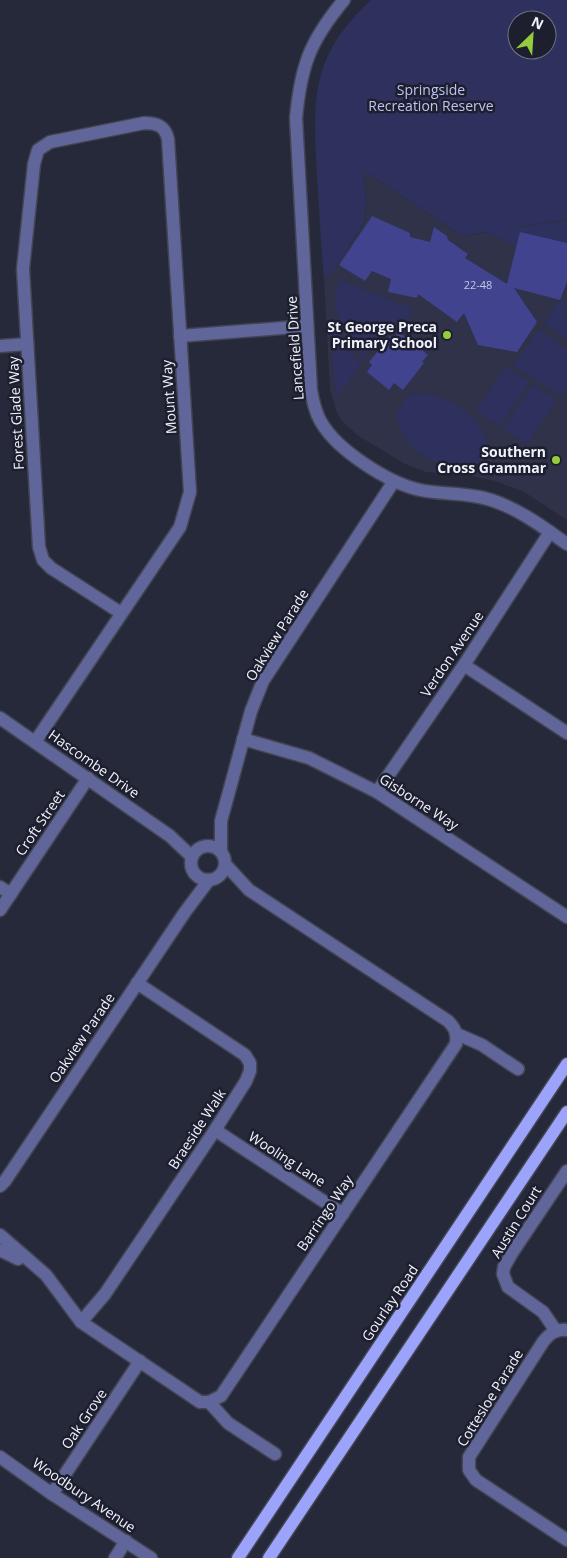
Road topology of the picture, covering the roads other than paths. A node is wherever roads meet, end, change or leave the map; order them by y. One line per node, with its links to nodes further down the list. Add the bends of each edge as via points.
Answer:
1 (344, 0): 3 (street, Lancefield Drive, via 315,40 298,93 296,118)
2 (46, 144): 4 (street, Mount Way, via 144,123 158,124 166,131); 5 (street, Forest Glade Way, via 38,150 34,164 23,258)
3 (308, 326): 4 (street); 7 (street, Lancefield Drive, via 311,390 320,421 343,448)
4 (180, 336): 10 (street, Mount Way, via 190,492 180,527)
5 (27, 344): 6 (street); 10 (street, Forest Glade Way, via 39,547 43,560)
6 (0, 346)
7 (394, 481): 8 (street, Lancefield Drive, via 419,490 490,499 521,513); 14 (street, Oakview Parade, via 263,681)
8 (550, 532): 9 (street, Lancefield Drive); 11 (street, Verdon Avenue)
9 (567, 544)
10 (121, 614): 15 (street, Mount Way)
11 (464, 664): 13 (street); 17 (street, Verdon Avenue)
12 (0, 718): 15 (street, Hascombe Drive)
13 (567, 733)
14 (243, 739): 17 (street, Gisborne Way, via 309,758); 18 (street, Oakview Parade)
15 (35, 742): 16 (street, Hascombe Drive)
16 (88, 778): 19 (street, Hascombe Drive, via 170,836); 24 (street, Croft Street)
17 (377, 792): 28 (street, Gisborne Way)
18 (221, 821): 19 (street, Oakview Parade); 20 (street, Oakview Parade)
19 (199, 850): 20 (street, via 217,848); 22 (street, via 191,866)
20 (221, 851): 21 (street)
21 (226, 865): 23 (street, via 221,875); 25 (street)
22 (195, 874): 23 (street, via 204,880); 27 (street, Oakview Parade)
23 (213, 879): 25 (street); 27 (street, Oakview Parade)
24 (5, 890): 26 (street, Croft Street)
25 (249, 890): 30 (street, via 448,1021)
26 (0, 910)
27 (185, 912): 29 (street, Oakview Parade)
28 (567, 917)
29 (137, 983): 34 (street, Braeside Walk, via 239,1050 250,1063 246,1081); 36 (street, Oakview Parade)
30 (457, 1034): 32 (street, via 482,1045); 38 (street, Barringo Way, via 456,1044)
31 (567, 1064): 54 (main road, Gourlay Road)
32 (518, 1069)
33 (567, 1112): 55 (main road)
34 (215, 1130): 38 (street, Wooling Lane); 42 (street, Braeside Walk, via 105,1294)
35 (567, 1171): 43 (street, Austin Court, via 512,1253 503,1274 508,1287 543,1312)
36 (2, 1184): 37 (street, Oakview Parade)
37 (0, 1196)
38 (343, 1214): 45 (street, Barringo Way, via 221,1396)
39 (0, 1235): 41 (street)
40 (0, 1250): 41 (street)
41 (32, 1265): 42 (street, via 46,1275)
42 (81, 1322): 44 (street)
43 (561, 1330): 49 (street, Cottesloe Parade, via 543,1342 469,1457 469,1470 476,1480)
44 (140, 1361): 45 (street, via 200,1402); 48 (street, Oak Grove)
45 (209, 1402): 46 (street, via 228,1423)
46 (275, 1454)
47 (1, 1460): 48 (street, Woodbury Avenue)
48 (52, 1494): 50 (street, Woodbury Avenue)
49 (567, 1540)
50 (128, 1543): 51 (street); 52 (street); 53 (street, Woodbury Avenue)
51 (115, 1558)
52 (123, 1558)
53 (151, 1558)
54 (238, 1558)
55 (269, 1558)

